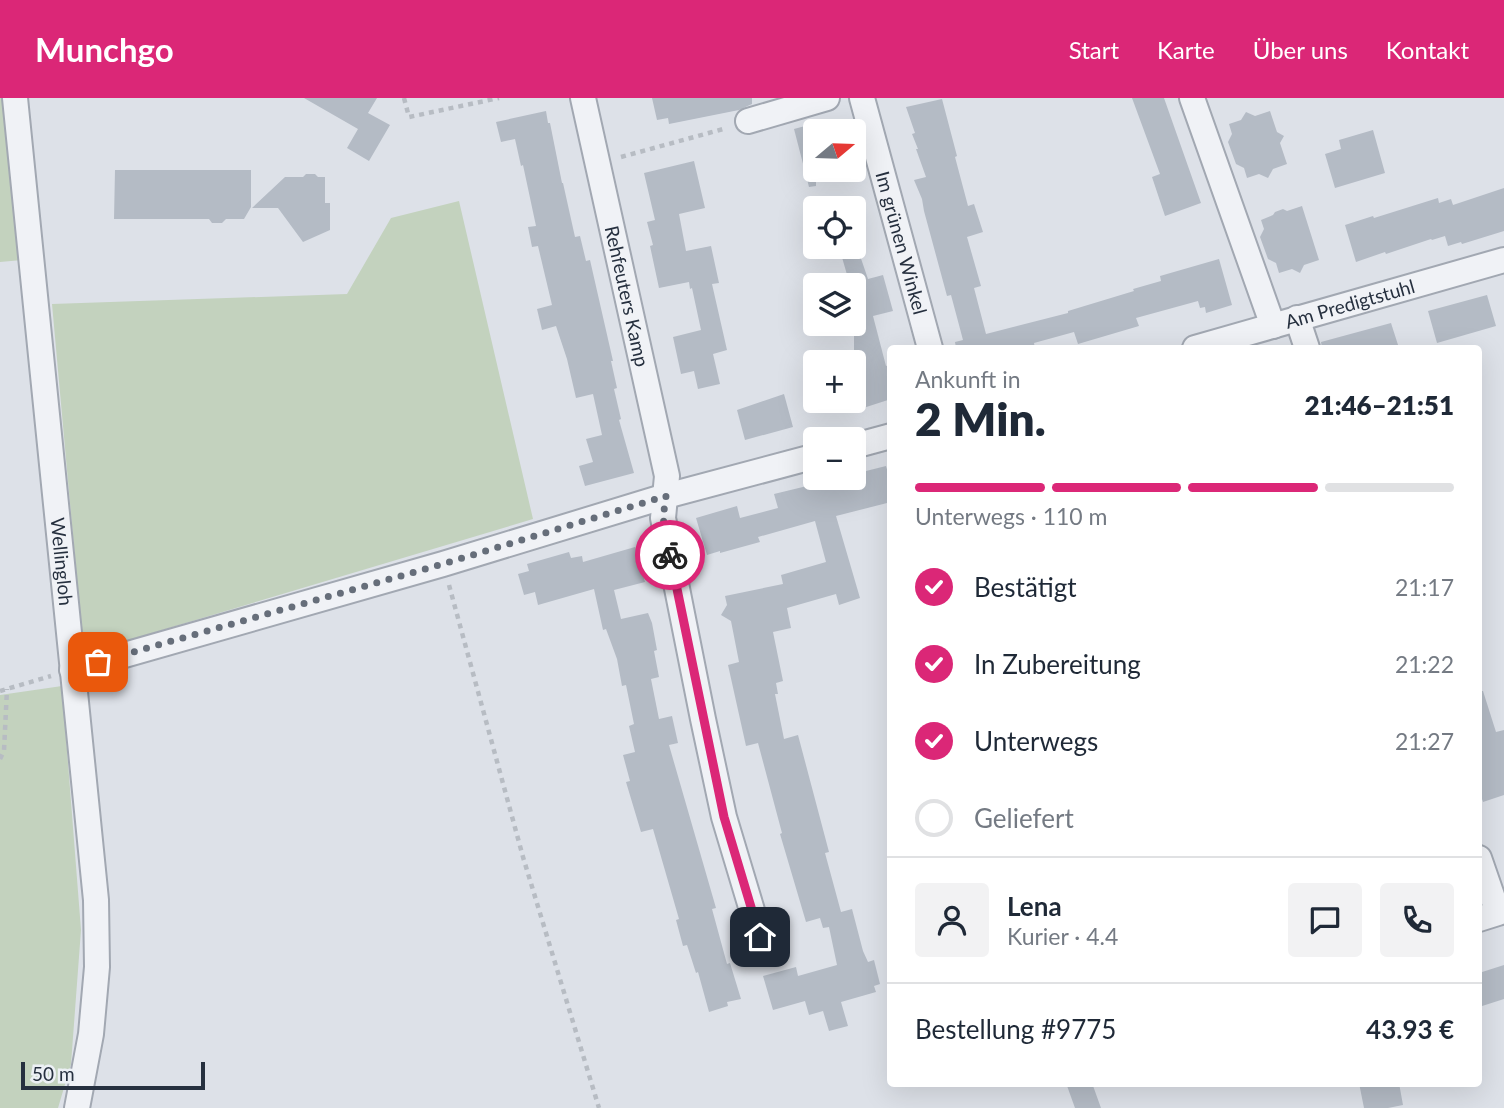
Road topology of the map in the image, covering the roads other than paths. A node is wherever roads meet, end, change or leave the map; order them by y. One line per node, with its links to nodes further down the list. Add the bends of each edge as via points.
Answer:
1 (15, 98): 17 (street, Wellingloh)
2 (583, 98): 16 (street, Rehfeuters Kamp, via 667,476)
3 (827, 98): 6 (street)
4 (862, 98): 10 (street, Im grünen Winkel)
5 (1192, 98): 9 (street)
6 (748, 121)
7 (1504, 260): 8 (street, Am Predigtstuhl)
8 (1297, 318): 9 (street, Am Predigtstuhl); 12 (street)
9 (1273, 326): 11 (street, Am Predigtstuhl)
10 (929, 345)
11 (1206, 345)
12 (1306, 345)
13 (887, 437): 14 (street)
14 (866, 443)
15 (803, 459): 16 (street)
16 (666, 496): 17 (street); 20 (street, Rehfeuters Kamp, via 663,518 721,805)
17 (72, 670): 21 (street, Wellingloh, via 96,900 97,967)
18 (1482, 867): 19 (street, via 1497,913)
19 (1482, 918)
20 (760, 937)
21 (77, 1108)

